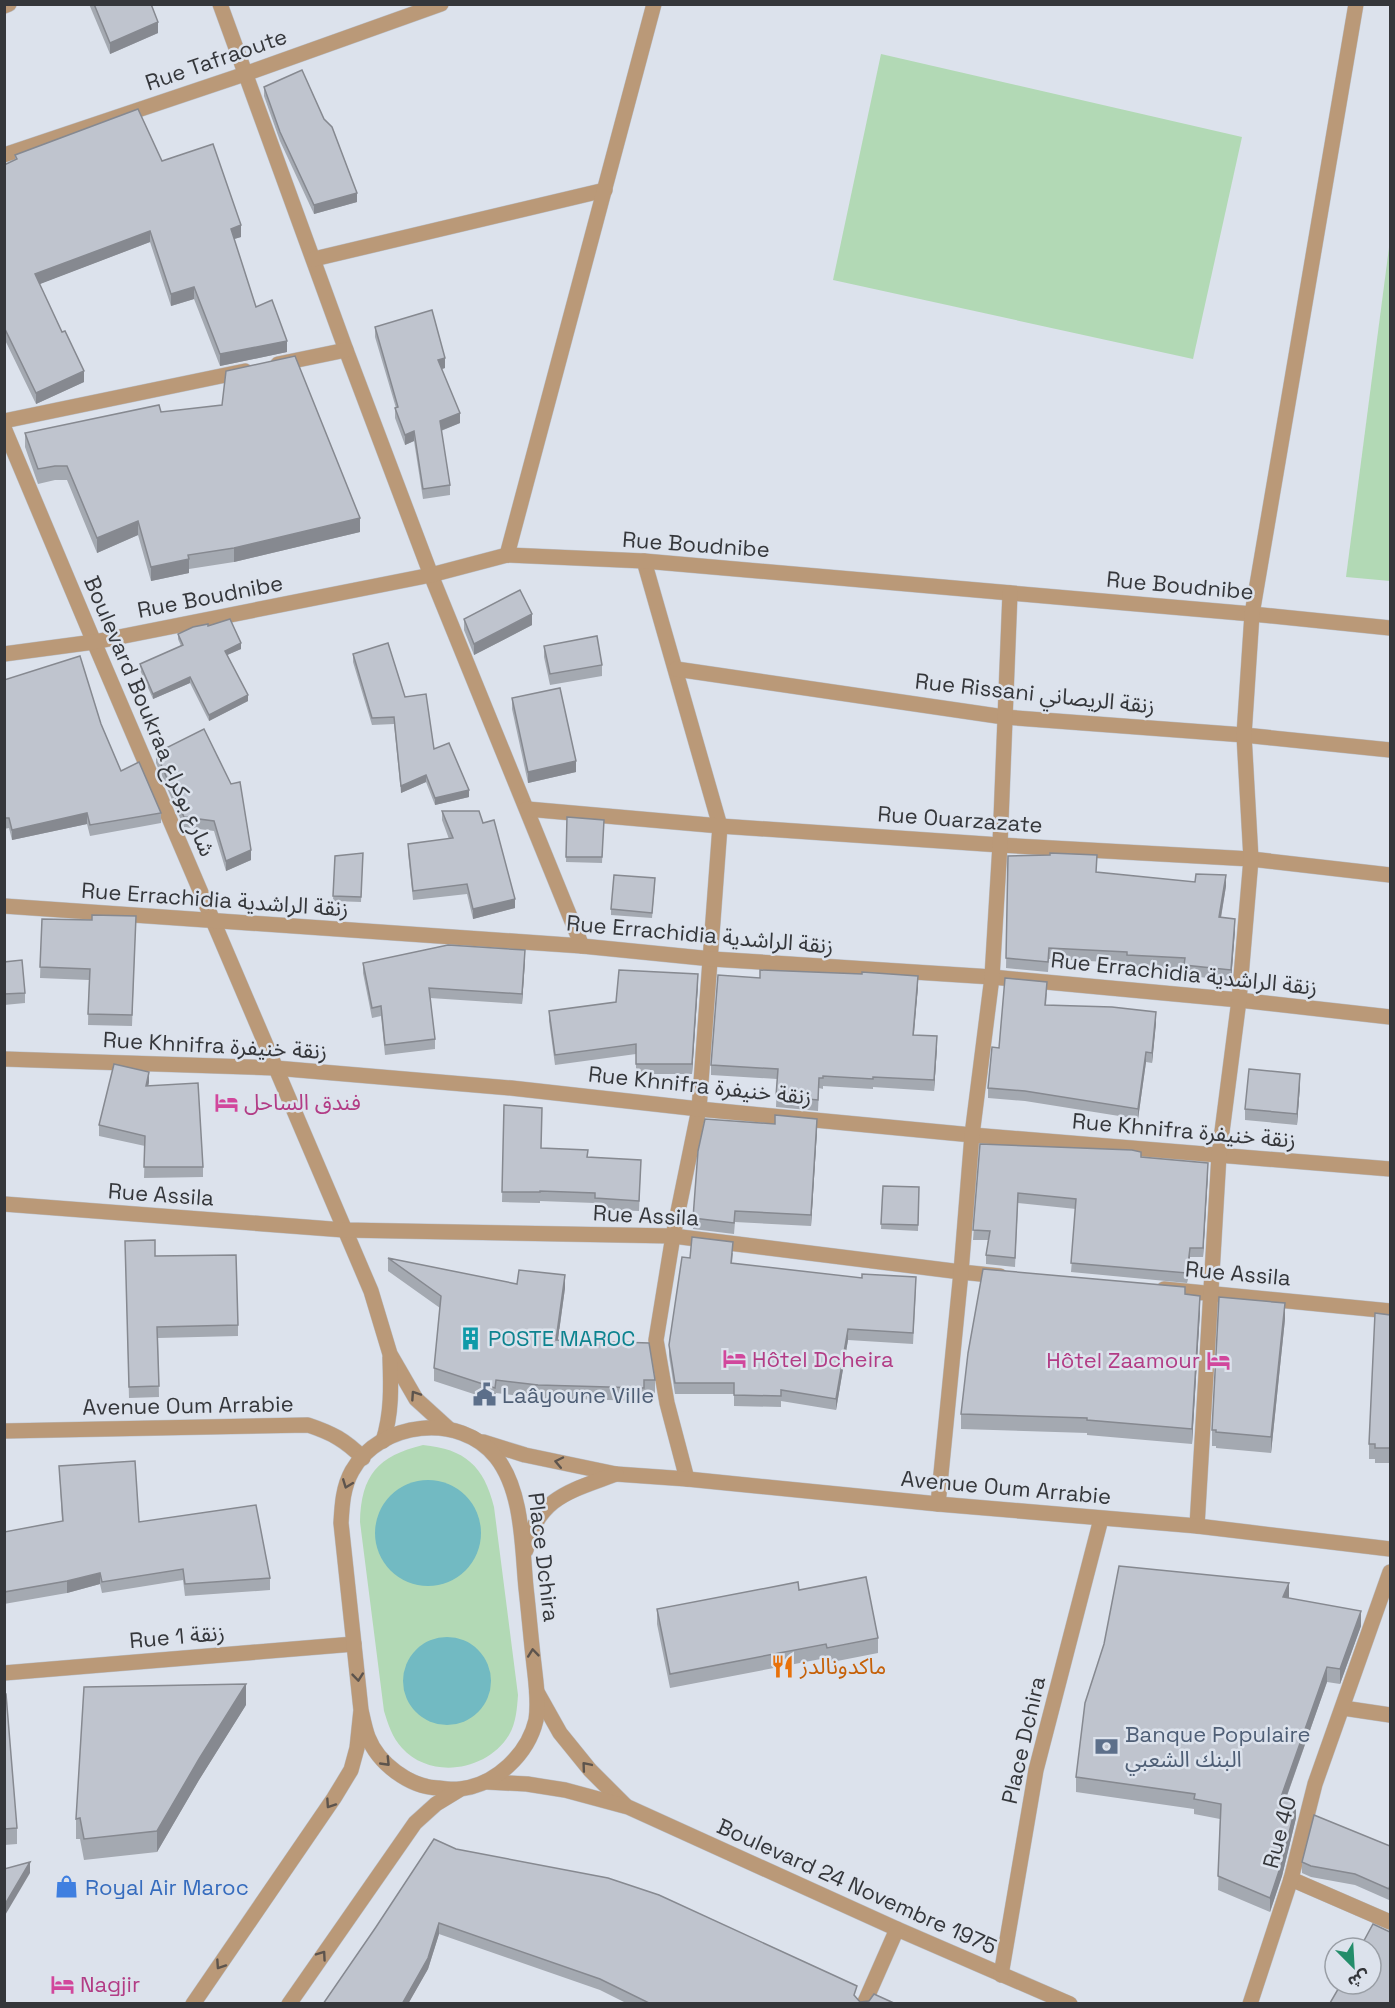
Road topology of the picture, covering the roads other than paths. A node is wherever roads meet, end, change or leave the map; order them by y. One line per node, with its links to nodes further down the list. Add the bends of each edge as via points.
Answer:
1 (220, 4): 5 (street)
2 (441, 4): 5 (street, Rue Tafraoute)
3 (654, 4): 7 (street)
4 (1356, 4): 16 (street)
5 (245, 74): 6 (street, Rue Tafraoute); 8 (street)
6 (4, 155)
7 (605, 190): 8 (street); 12 (street)
8 (314, 259): 9 (street)
9 (346, 350): 10 (street); 14 (street)
10 (4, 421)
11 (4, 428): 18 (street, Boulevard Boukraa شارع بوكراع)
12 (507, 555): 13 (street, Rue Boudnibe); 14 (street, Rue Boudnibe)
13 (644, 561): 15 (street, Rue Boudnibe); 20 (street)
14 (431, 575): 18 (street, Rue Boudnibe); 24 (street)
15 (1010, 593): 16 (street, Rue Boudnibe); 21 (street)
16 (1252, 614): 17 (street, Rue Boudnibe); 22 (street)
17 (1390, 628)
18 (94, 642): 19 (street, Rue Boudnibe); 30 (street, Boulevard Boukraa شارع بوكراع)
19 (4, 654)
20 (676, 669): 21 (street, Rue Rissani زنقة الريصاني); 25 (street)
21 (1004, 717): 22 (street, Rue Rissani زنقة الريصاني); 26 (street)
22 (1244, 735): 23 (street, Rue Rissani زنقة الريصاني); 27 (street)
23 (1390, 750)
24 (527, 809): 25 (street, Rue Ouarzazate); 31 (street)
25 (720, 826): 26 (street, Rue Ouarzazate); 32 (street)
26 (1000, 845): 27 (street, Rue Ouarzazate); 33 (street)
27 (1251, 859): 28 (street, Rue Ouarzazate); 34 (street)
28 (1390, 875)
29 (4, 906): 30 (street, Rue Errachidia زنقة الراشدية)
30 (213, 922): 31 (street, Rue Errachidia زنقة الراشدية); 37 (street, Boulevard Boukraa شارع بوكراع)
31 (582, 946): 32 (street, Rue Errachidia زنقة الراشدية)
32 (712, 959): 33 (street, Rue Errachidia زنقة الراشدية); 38 (street)
33 (992, 977): 34 (street, Rue Errachidia زنقة الراشدية); 39 (street)
34 (1239, 1000): 35 (street, Rue Errachidia زنقة الراشدية); 40 (street)
35 (1390, 1017)
36 (4, 1059): 37 (street, Rue Khnifra زنقة خنيفرة)
37 (275, 1068): 38 (street, Rue Khnifra زنقة خنيفرة); 43 (street, Boulevard Boukraa شارع بوكراع)
38 (699, 1109): 39 (street, Rue Khnifra زنقة خنيفرة); 44 (street)
39 (972, 1135): 40 (street, Rue Khnifra زنقة خنيفرة); 45 (street)
40 (1219, 1155): 41 (street, Rue Khnifra زنقة خنيفرة); 48 (street)
41 (1390, 1169)
42 (4, 1204): 43 (street, Rue Assila)
43 (344, 1230): 44 (street, Rue Assila); 50 (street, Boulevard Boukraa شارع بوكراع, via 371,1291)
44 (673, 1236): 45 (street, Rue Assila); 57 (street, via 656,1340)
45 (961, 1272): 46 (street, Rue Assila); 58 (street)
46 (1021, 1277)
47 (1152, 1288): 48 (street, Rue Assila)
48 (1211, 1293): 49 (street, Rue Assila); 60 (street)
49 (1390, 1311)
50 (390, 1354): 51 (street, Boulevard Boukraa شارع بوكراع, one-way to 50, via 416,1399); 54 (street, Boulevard Boukraa شارع بوكراع, via 391,1404)
51 (448, 1428): 53 (street, Place Dchira); 54 (street, Place Dchira, via 421,1427)
52 (4, 1431): 55 (street, Avenue Oum Arrabie, via 308,1425 333,1434)
53 (474, 1439): 56 (street, Avenue Oum Arrabie, one-way to 53, via 525,1455); 62 (street, Place Dchira, via 496,1456 510,1479)
54 (383, 1441): 55 (street, Place Dchira, via 370,1448)
55 (363, 1458): 64 (street, Place Dchira, one-way to 64, via 353,1470 343,1496 341,1523)
56 (616, 1474): 57 (street, Avenue Oum Arrabie); 62 (street, Avenue Oum Arrabie, via 555,1500 539,1515)
57 (687, 1479): 58 (street, Avenue Oum Arrabie)
58 (938, 1504): 59 (street, Avenue Oum Arrabie)
59 (1101, 1519): 60 (street, Avenue Oum Arrabie); 76 (street, Place Dchira, via 1036,1770)
60 (1197, 1526): 61 (street, Avenue Oum Arrabie)
61 (1390, 1549)
62 (523, 1561): 66 (street, Place Dchira, one-way to 62)
63 (1390, 1572): 67 (street, Rue 40)
64 (354, 1644): 65 (street, Rue 1 زنقة); 68 (street, Place Dchira, one-way to 68)
65 (4, 1673)
66 (537, 1692): 70 (street, Place Dchira, via 536,1720 526,1745 510,1766); 72 (street, Boulevard 24 Novembre 1975, one-way to 66, via 582,1761 560,1733)
67 (1343, 1708): 69 (street); 73 (street, Rue 40, via 1315,1784)
68 (361, 1710): 71 (street, Place Dchira, one-way to 71, via 368,1738 383,1761 406,1779 432,1788); 77 (street, one-way to 77, via 351,1770)
69 (1390, 1715)
70 (487, 1782): 71 (street, Place Dchira); 72 (street, Boulevard 24 Novembre 1975, via 566,1790)
71 (461, 1789): 78 (street, one-way to 71, via 415,1823)
72 (628, 1807): 75 (street, Boulevard 24 Novembre 1975)
73 (1291, 1879): 74 (street); 81 (street, Rue 40)
74 (1390, 1922)
75 (897, 1929): 76 (street, Boulevard 24 Novembre 1975); 79 (street)
76 (1001, 1975): 80 (street, Boulevard 24 Novembre 1975)
77 (193, 2004)
78 (288, 2004)
79 (864, 2004)
80 (1070, 2004)
81 (1250, 2004)

